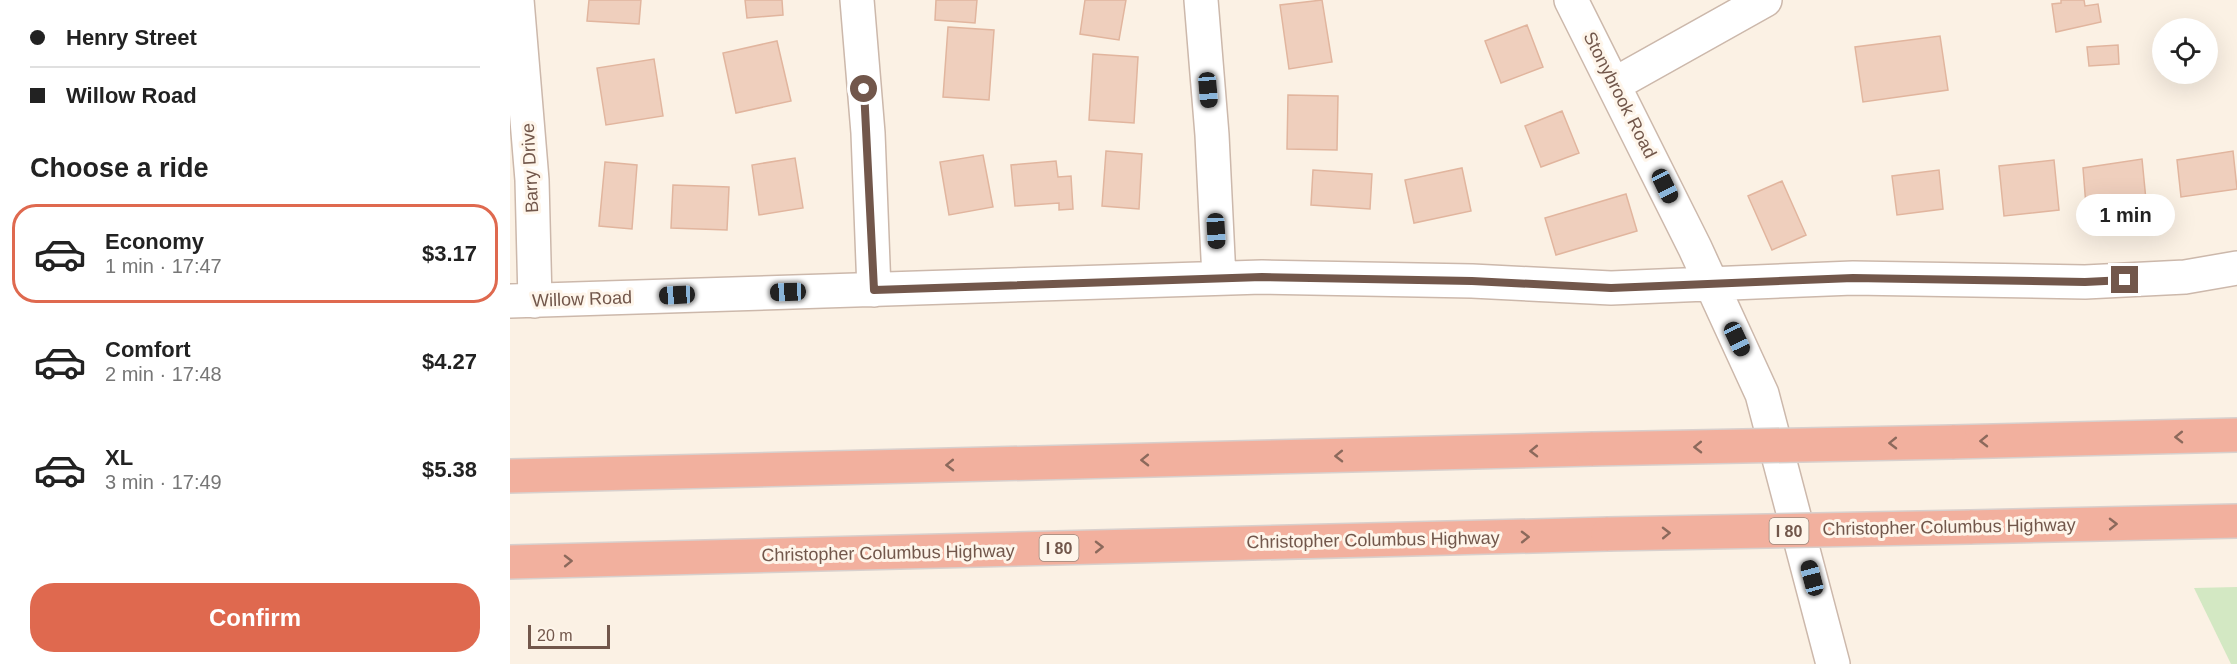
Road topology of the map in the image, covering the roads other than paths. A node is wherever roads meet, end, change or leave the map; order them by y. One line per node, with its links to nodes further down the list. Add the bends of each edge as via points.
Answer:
1 (517, 0): 11 (street, Barry Drive, via 532,180)
2 (857, 0): 10 (street, via 868,133)
3 (1201, 0): 8 (street)
4 (1571, 0): 6 (street, Stonybrook Road)
5 (1765, 0): 6 (street)
6 (1615, 84): 9 (street, Stonybrook Road)
7 (2237, 268): 9 (street, Willow Road, via 2185,277 2085,282 1853,278)
8 (1218, 278): 9 (street, Willow Road, via 1461,280 1611,288); 10 (street, Willow Road)
9 (1712, 284): 16 (street, Stonybrook Road, via 1762,394)
10 (874, 290): 11 (street, Willow Road)
11 (522, 301)
12 (2237, 435): 13 (highway, one-way to 13, bridge)
13 (510, 476)
14 (2237, 521): 15 (highway, Christopher Columbus Highway / I 80, one-way to 14, bridge)
15 (510, 562)
16 (1833, 664)

